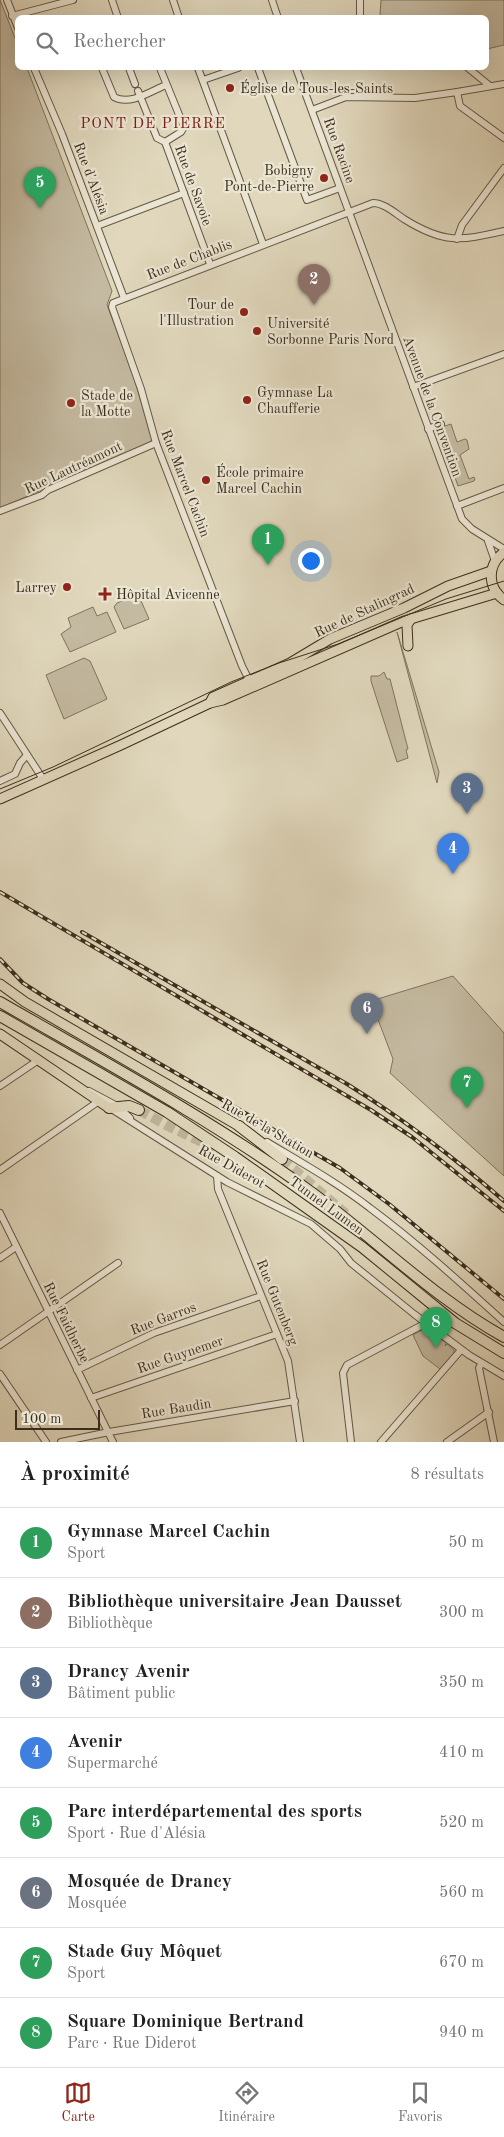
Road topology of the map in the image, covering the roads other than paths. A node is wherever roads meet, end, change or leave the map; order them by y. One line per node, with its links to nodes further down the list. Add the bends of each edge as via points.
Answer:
1 (7, 0): 13 (street)
2 (73, 0): 8 (street)
3 (112, 0): 9 (street)
4 (173, 0): 10 (street)
5 (272, 0): 11 (street)
6 (360, 0): 12 (street)
7 (15, 15): 13 (street)
8 (16, 15)
9 (117, 15)
10 (178, 15)
11 (277, 15)
12 (360, 15)
13 (12, 16): 14 (street)
14 (15, 22)
15 (35, 70): 38 (street, Rue d'Alésia)
16 (103, 70): 30 (street, via 114,98 127,101)
17 (130, 70): 25 (street)
18 (161, 70): 26 (street)
19 (199, 70): 24 (street)
20 (232, 70): 24 (street)
21 (259, 70): 35 (street, via 307,200)
22 (297, 70): 31 (street, Rue Racine)
23 (470, 70): 28 (street)
24 (203, 80): 41 (street)
25 (135, 84)
26 (166, 84): 30 (street); 33 (street, via 184,127)
27 (504, 84): 28 (street)
28 (490, 86): 29 (street)
29 (457, 92): 31 (street, via 415,98 346,97); 32 (street, via 460,106)
30 (139, 94): 33 (street, Rue de Savoie, via 157,138)
31 (312, 110): 35 (street, Rue Racine)
32 (504, 138)
33 (165, 142): 36 (street, Rue de Savoie)
34 (504, 168): 40 (street, via 462,225)
35 (340, 188): 37 (street, Rue Racine)
36 (184, 193): 38 (street); 42 (street, Rue de Savoie)
37 (349, 212): 40 (street, Rue de Chablis, via 378,203 429,233); 41 (street, Rue de Chablis); 45 (street, Avenue de la Convention)
38 (97, 226): 43 (street, Rue d'Alésia)
39 (504, 231): 40 (street)
40 (457, 239)
41 (263, 244): 42 (street, Rue de Chablis)
42 (210, 264): 43 (street, Rue de Chablis)
43 (124, 298): 48 (street, Rue Marcel Cachin, via 113,303 112,307)
44 (504, 354): 45 (street)
45 (413, 387): 47 (street, Avenue de la Convention)
46 (441, 424): 47 (street)
47 (428, 429): 50 (street, Avenue de la Convention)
48 (156, 443): 51 (street, Rue Lautréamont, via 48,490 42,496); 60 (street, Rue Marcel Cachin, via 242,666 247,676)
49 (504, 488): 50 (street)
50 (458, 506): 52 (street, Avenue de la Convention, via 468,526)
51 (0, 511)
52 (488, 540): 53 (street, Avenue de la Convention, via 500,545); 54 (street)
53 (504, 551): 54 (main road)
54 (495, 561): 55 (main road)
55 (491, 571): 56 (main road); 60 (main road, Rue de Stalingrad, via 448,586 330,639)
56 (496, 593): 57 (main road); 58 (main road, Rue de Stalingrad)
57 (504, 600)
58 (411, 619): 59 (main road, Rue de Stalingrad); 59 (main road, via 407,625 408,646 400,631)
59 (392, 626): 60 (main road, Rue de Stalingrad)
60 (256, 682): 63 (main road, Rue de Stalingrad, via 213,697 210,703)
61 (0, 713): 62 (street)
62 (27, 755): 63 (street); 64 (street, via 15,774)
63 (43, 780): 65 (main road, Rue de Stalingrad)
64 (0, 781)
65 (0, 799)
66 (0, 984): 78 (main road, Rue de la Station, via 25,1002)
67 (0, 1002): 91 (highway, Tunnel Lumen, via 164,1096 250,1150 371,1237 457,1307)
68 (0, 1016): 94 (highway, Tunnel Lumen, via 174,1117 299,1201 362,1247 455,1323)
69 (0, 1034): 70 (main road, Rue Diderot)
70 (37, 1061): 71 (street); 72 (main road, Rue Diderot)
71 (0, 1086)
72 (84, 1091): 73 (main road, Rue Diderot); 74 (street, Rue Diderot, via 91,1091)
73 (99, 1100): 75 (main road, Rue Diderot); 80 (street)
74 (120, 1107): 75 (highway); 76 (highway); 77 (street, Rue Diderot)
75 (109, 1108): 77 (street, Rue Diderot)
76 (139, 1110)
77 (135, 1125): 81 (street, Rue Diderot)
78 (239, 1126): 79 (highway); 88 (street, Rue de la Station, via 370,1208 448,1271)
79 (282, 1159)
80 (0, 1170)
81 (217, 1176): 86 (street, Rue Gutenberg, via 218,1188); 89 (street, Rue Diderot, via 311,1224 351,1263)
82 (0, 1213): 83 (street, Rue Faidherbe)
83 (16, 1247): 84 (street); 87 (street, Rue Faidherbe)
84 (0, 1258)
85 (118, 1262): 87 (street)
86 (261, 1296): 90 (street, Rue Gutenberg); 96 (street, Rue Garros, via 154,1333)
87 (48, 1311): 92 (street); 96 (street, Rue Faidherbe)
88 (504, 1322)
89 (426, 1324): 93 (street, Rue Diderot); 107 (street, via 347,1365 343,1373)
90 (277, 1334): 99 (street, Rue Guynemer); 100 (street, Rue Gutenberg, via 289,1366)
91 (503, 1337)
92 (0, 1345)
93 (461, 1350): 95 (street, Rue Diderot); 108 (street)
94 (504, 1353)
95 (481, 1364): 98 (street, Rue Diderot); 101 (street, via 479,1368)
96 (78, 1370): 99 (street, Rue Faidherbe)
97 (0, 1374): 103 (street)
98 (504, 1376)
99 (91, 1398): 102 (street, Rue Faidherbe)
100 (294, 1401): 102 (street, Rue Baudin); 106 (street, Rue Gutenberg)
101 (489, 1412): 109 (street); 110 (street)
102 (109, 1432): 104 (street, Rue Baudin); 105 (street, Rue Faidherbe)
103 (46, 1442)
104 (61, 1442)
105 (113, 1442)
106 (300, 1442)
107 (351, 1442)
108 (381, 1442)
109 (447, 1442)
110 (494, 1442)

